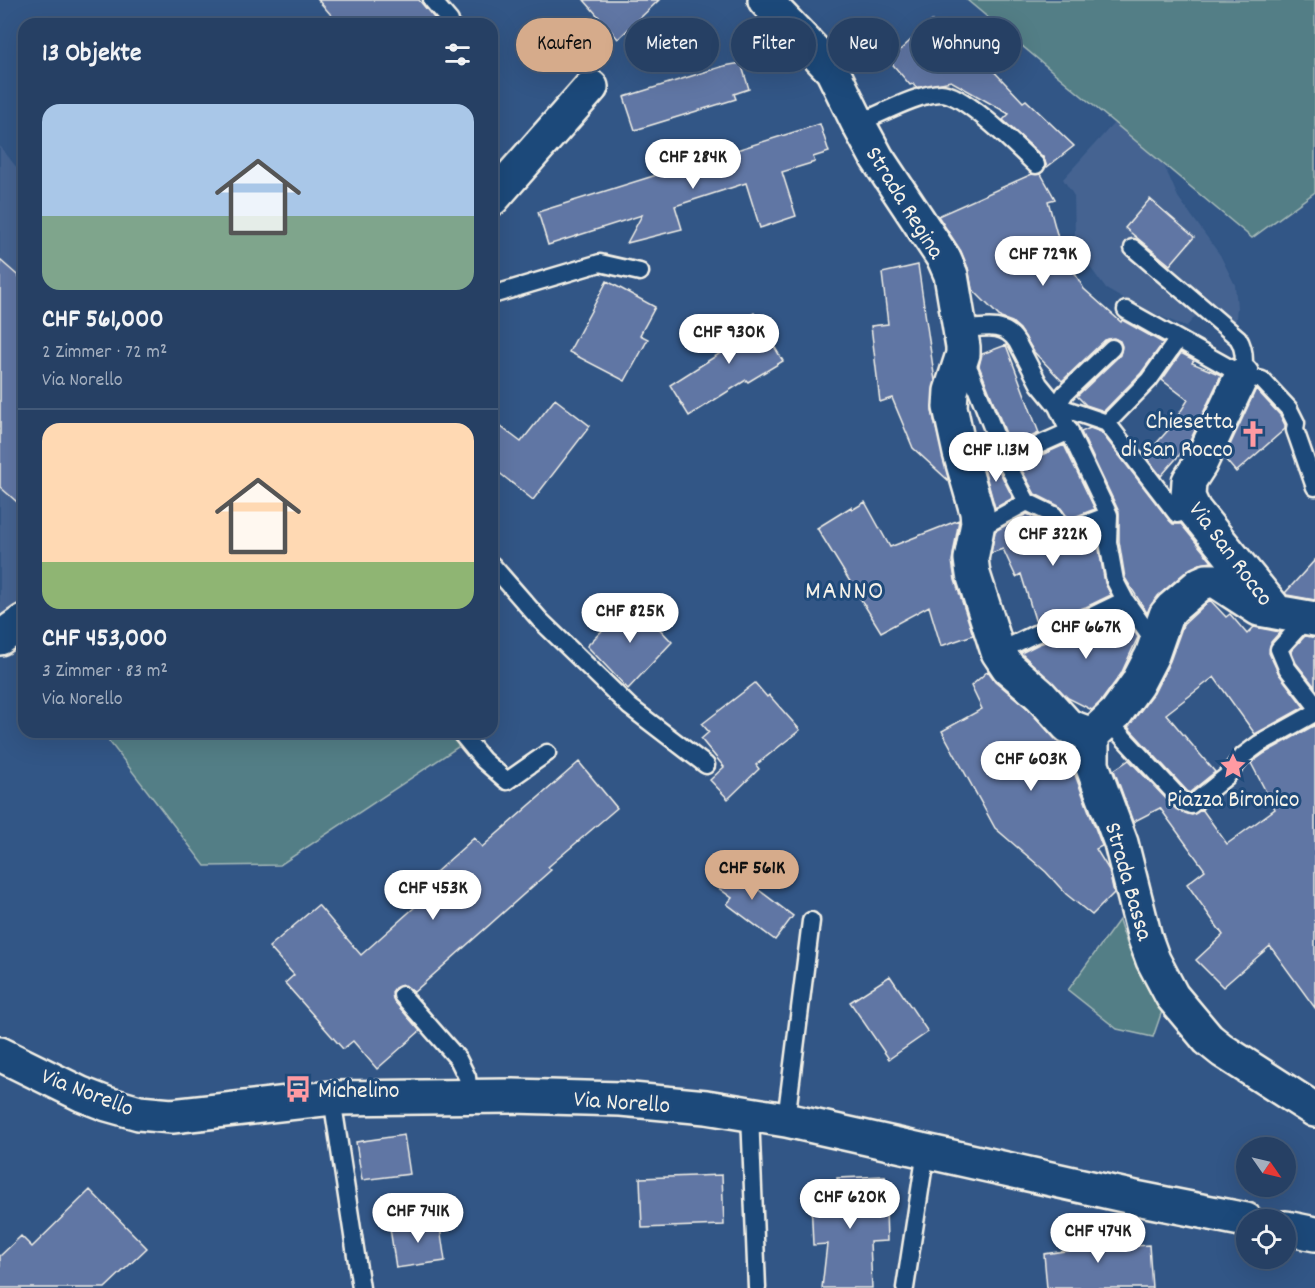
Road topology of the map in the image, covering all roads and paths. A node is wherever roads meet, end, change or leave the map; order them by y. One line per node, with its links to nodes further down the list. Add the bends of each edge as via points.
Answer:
1 (432, 0): 3 (lane)
2 (765, 0): 5 (street, Strada Regina, via 832,70)
3 (447, 18)
4 (591, 87): 7 (street)
5 (858, 123): 6 (lane, via 923,96 942,93 992,124); 12 (street, Strada Regina, via 944,259 951,275)
6 (1036, 165)
7 (498, 192)
8 (1133, 248): 16 (lane, via 1238,338 1243,346)
9 (640, 272): 10 (lane, via 600,264)
10 (498, 293)
11 (1126, 310): 13 (lane)
12 (961, 330): 15 (street, via 963,354); 17 (lane, via 993,327 1007,331)
13 (1178, 339): 16 (lane); 18 (lane, via 1149,380)
14 (1112, 348): 17 (lane, via 1065,393)
15 (959, 365): 20 (lane, via 970,371); 25 (street, via 950,407 975,501)
16 (1242, 375): 21 (lane, via 1262,380 1289,409); 23 (street, Via San Rocco, via 1189,481 1188,496)
17 (1057, 406): 18 (lane); 19 (lane)
18 (1107, 423): 23 (lane, via 1177,514)
19 (1070, 431): 20 (lane); 24 (lane)
20 (1005, 460): 22 (lane)
21 (1315, 487)
22 (1027, 502): 24 (lane, via 1054,515 1067,531); 25 (lane)
23 (1194, 510): 28 (street, Via San Rocco)
24 (1109, 515): 27 (lane, via 1109,552 1115,581)
25 (976, 530): 32 (street, via 971,559)
26 (498, 572): 38 (lane, via 540,620 630,707)
27 (1125, 600): 31 (lane); 32 (lane)
28 (1300, 616): 31 (street, Via San Rocco, via 1258,609 1224,585 1207,581 1172,608); 33 (lane, via 1279,649 1287,668)
29 (18, 625): 30 (street)
30 (0, 638)
31 (1156, 644): 35 (street, Via San Rocco, via 1128,698)
32 (998, 652): 35 (street, via 1008,667 1068,726)
33 (1315, 704)
34 (1315, 711): 35 (lane, via 1243,756 1227,776 1191,805)
35 (1100, 728): 44 (street, Strada Bassa, via 1092,765 1121,843 1145,939 1162,978 1182,1010 1208,1038)
36 (465, 738): 37 (lane, via 507,781)
37 (547, 753)
38 (706, 765)
39 (811, 921): 46 (lane)
40 (402, 994): 42 (lane, via 458,1059 467,1077)
41 (0, 1054): 43 (street, Via Norello, via 106,1104 154,1115 190,1115)
42 (469, 1096): 43 (street, Via Norello); 45 (street, Via Norello, via 621,1099)
43 (332, 1098): 51 (lane)
44 (1315, 1110)
45 (750, 1114): 46 (street, Via Norello); 52 (lane)
46 (786, 1120): 47 (street, Via Norello)
47 (926, 1151): 48 (street, Via Norello); 53 (lane)
48 (1236, 1218)
49 (1296, 1230): 50 (street)
50 (1315, 1234)
51 (361, 1288)
52 (757, 1288)
53 (905, 1288)

